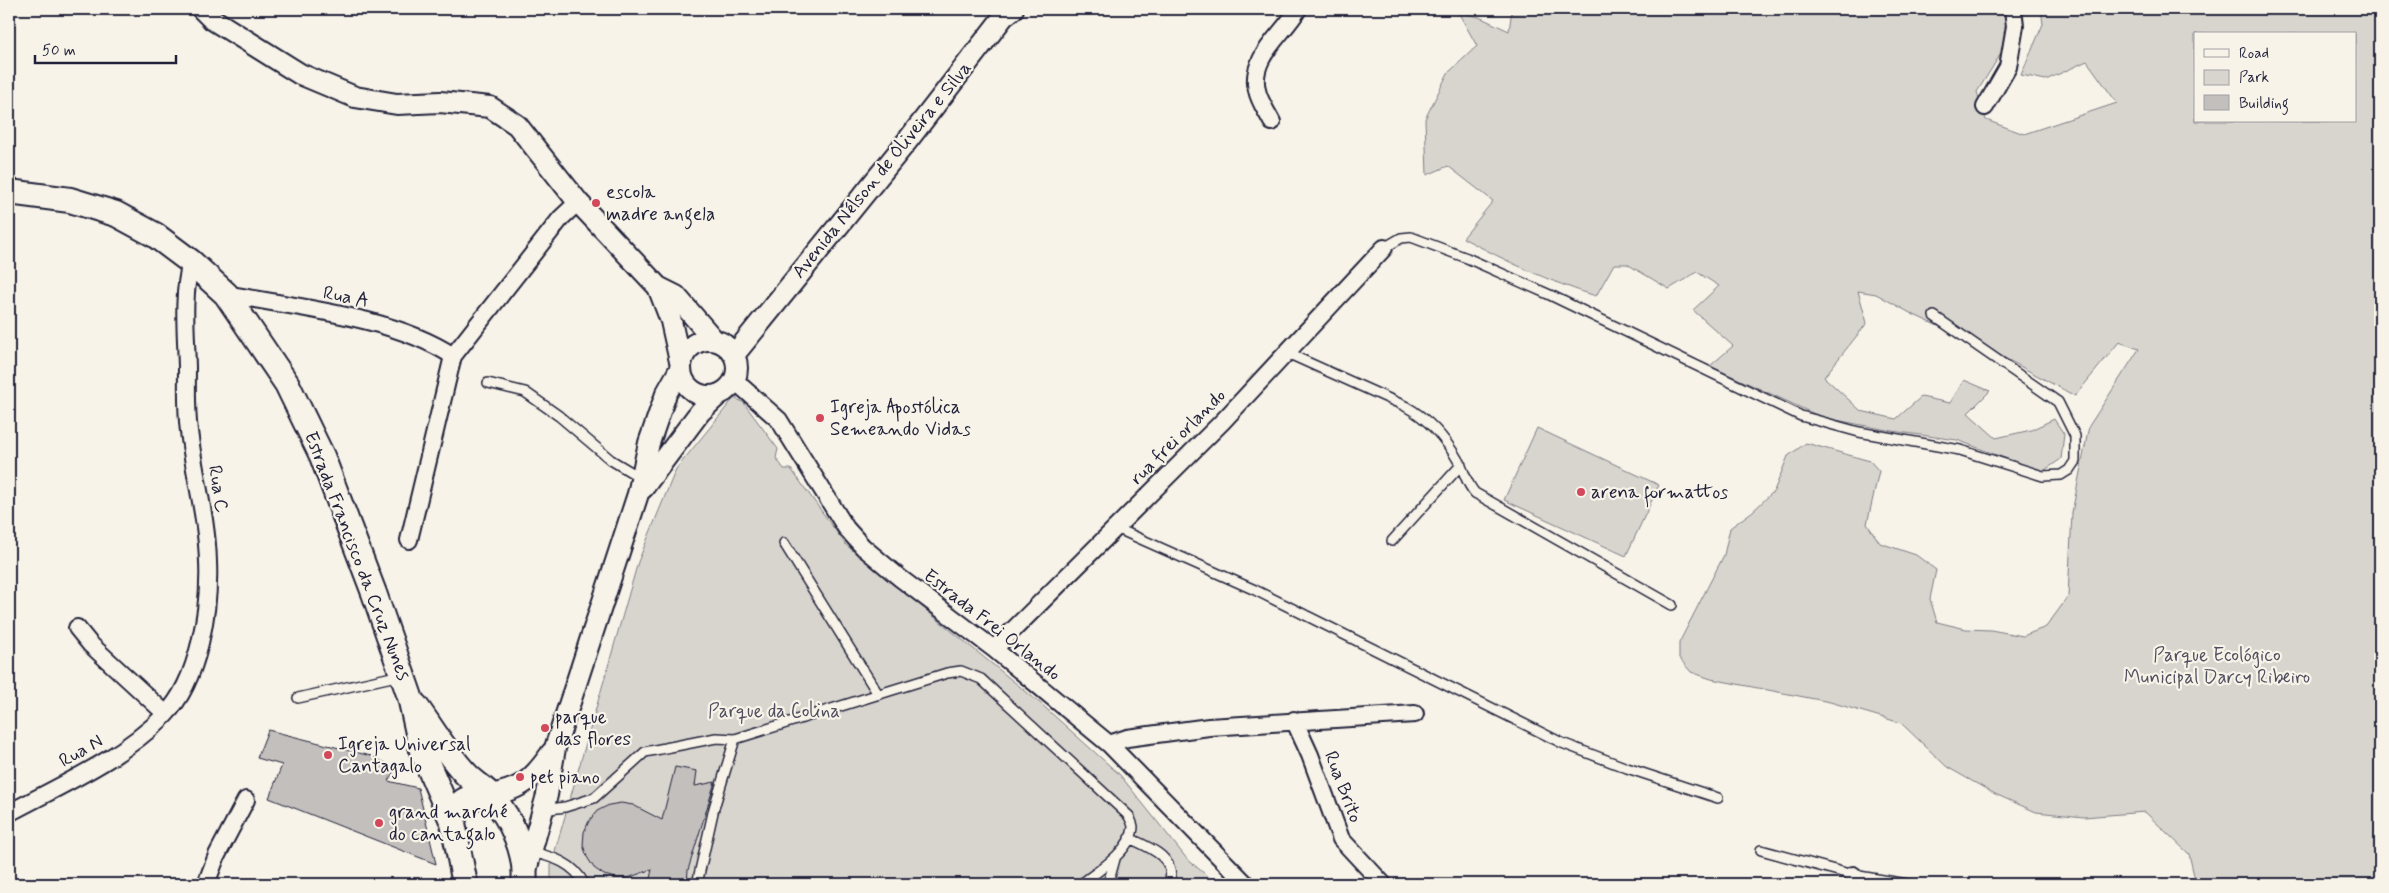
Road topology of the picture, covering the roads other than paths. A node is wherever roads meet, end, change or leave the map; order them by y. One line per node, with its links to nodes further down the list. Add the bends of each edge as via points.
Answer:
1 (202, 9): 8 (street, via 212,19 300,74 355,97 397,104 440,102 490,107 518,124)
2 (1013, 9): 14 (street, Avenida Nélson de Oliveira e Silva, via 751,332)
3 (1298, 9): 6 (street, via 1258,66 1257,91)
4 (2012, 9): 5 (street, via 2015,26 2008,67)
5 (1985, 107)
6 (1272, 122)
7 (9, 192): 10 (main road, Estrada Francisco da Cruz Nunes, via 70,200 116,214 155,235)
8 (578, 202): 11 (street); 16 (street, via 561,218)
9 (1384, 248): 13 (lane, via 1401,238 1411,237 1467,258 1801,416 1859,432 1960,450 2043,476 2061,475 2070,470 2075,462 2075,436 2058,402); 15 (street, rua frei orlando)
10 (190, 262): 12 (main road, Estrada Francisco da Cruz Nunes); 34 (street, Rua C, via 185,291 188,429 208,562 206,609 196,658 179,696)
11 (658, 287): 14 (street, via 676,296); 17 (street, via 671,321)
12 (226, 294): 16 (street, Rua A, via 372,322 417,337); 30 (main road, Estrada Francisco da Cruz Nunes, via 287,384 322,456)
13 (1934, 316)
14 (725, 347): 17 (street, via 702,340 684,354); 18 (street, via 737,366)
15 (1287, 353): 21 (lane, via 1422,416 1454,453); 23 (street, rua frei orlando)
16 (453, 356): 24 (street)
17 (680, 367): 20 (street, via 684,382 693,391 705,396); 22 (street, via 666,394 649,443)
18 (734, 380): 20 (street); 29 (street, Estrada Frei Orlando, via 779,420 846,528 863,547)
19 (488, 383): 22 (lane, via 525,392 559,416)
20 (718, 395): 22 (street, via 700,412)
21 (1460, 465): 25 (lane); 27 (lane, via 1468,485 1486,501)
22 (640, 486): 39 (street)
23 (1116, 528): 29 (street, rua frei orlando); 41 (lane, via 1254,590 1562,743)
24 (409, 540)
25 (1392, 540)
26 (784, 543): 31 (lane)
27 (1672, 605)
28 (77, 628): 34 (street)
29 (994, 649): 38 (street, Estrada Frei Orlando)
30 (402, 674): 32 (main road, Estrada Francisco da Cruz Nunes); 33 (lane)
31 (878, 694): 37 (lane); 46 (lane, via 947,673 961,671 982,679 1129,816 1133,827)
32 (410, 697): 40 (main road, Estrada Francisco da Cruz Nunes, via 466,774); 45 (main road, Estrada Francisco da Cruz Nunes, via 422,751)
33 (298, 698)
34 (166, 714): 44 (street, Rua N, via 96,767)
35 (1415, 714): 36 (street)
36 (1294, 720): 38 (street, via 1209,727 1127,738); 60 (street, Rua Brito, via 1341,839)
37 (735, 739): 43 (lane, via 716,738 645,752 594,798 565,808); 55 (lane, via 709,825)
38 (1109, 744): 59 (street, Estrada Frei Orlando)
39 (555, 748): 40 (street, via 536,775 516,789); 43 (street)
40 (490, 795): 45 (main road, via 460,802); 50 (main road, Estrada Francisco da Cruz Nunes, via 505,814 515,835)
41 (1718, 798)
42 (246, 800): 52 (street, via 217,855)
43 (543, 810): 48 (street)
44 (9, 813)
45 (453, 823): 53 (main road, Estrada Francisco da Cruz Nunes)
46 (1129, 838): 49 (lane); 58 (lane, via 1150,847 1167,860 1172,873)
47 (1761, 850): 51 (lane)
48 (532, 852): 50 (street); 54 (lane, via 552,857 578,872)
49 (1115, 859): 56 (lane); 57 (lane)
50 (524, 880)
51 (1858, 880): 61 (lane)
52 (206, 884)
53 (465, 884)
54 (584, 884)
55 (697, 884)
56 (1081, 884)
57 (1108, 884)
58 (1169, 884)
59 (1246, 884)
60 (1383, 884)
61 (1907, 884)

